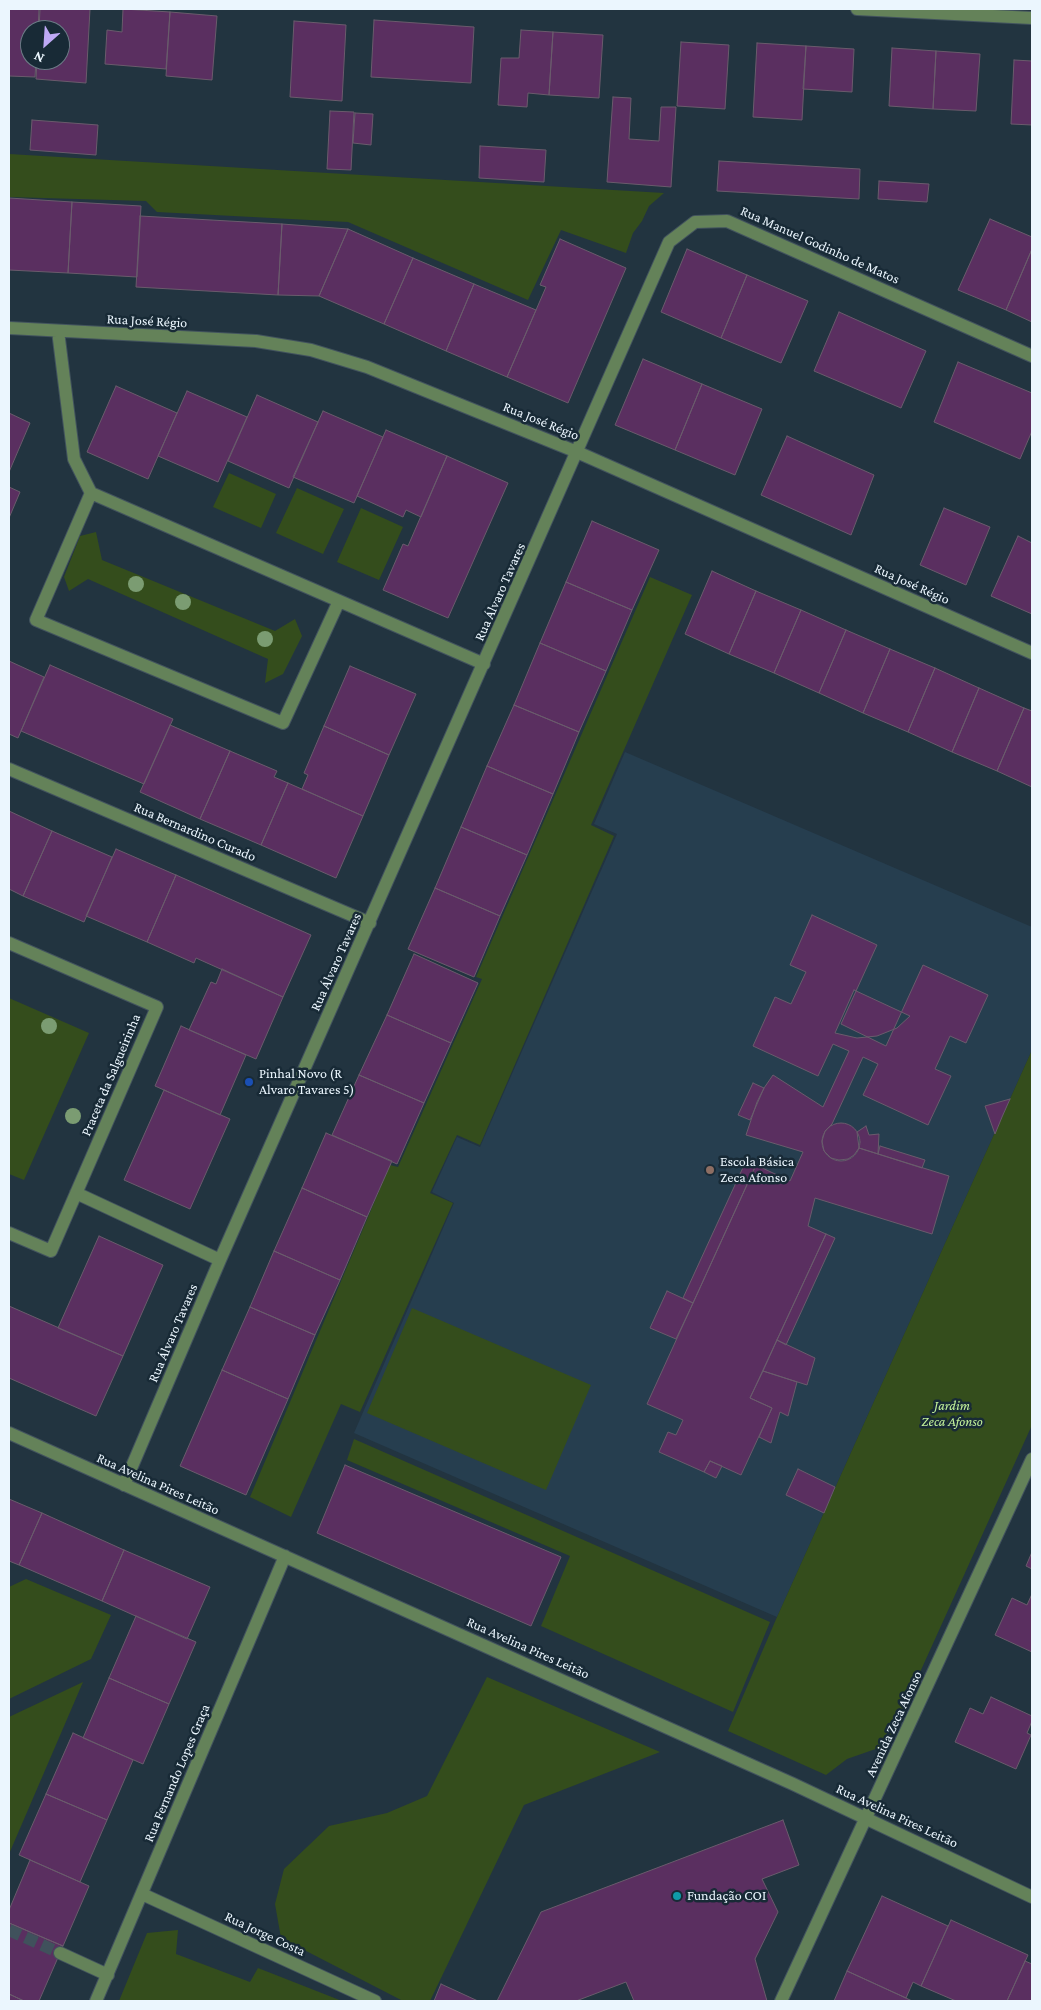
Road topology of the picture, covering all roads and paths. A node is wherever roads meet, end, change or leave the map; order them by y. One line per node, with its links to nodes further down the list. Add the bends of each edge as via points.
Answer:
1 (857, 9): 2 (street)
2 (1032, 18)
3 (9, 328): 4 (street, Rua José Régio)
4 (58, 331): 6 (street, Rua José Régio, via 256,341 311,350 367,367); 7 (street, via 74,460)
5 (1032, 356): 6 (street, Rua Manuel Godinho de Matos, via 727,221 695,222 669,242)
6 (577, 452): 9 (street, Rua José Régio); 10 (street, Rua Álvaro Tavares)
7 (91, 493): 8 (street); 8 (street, via 36,620 283,723)
8 (339, 601): 10 (street)
9 (1032, 653)
10 (484, 664): 12 (street, Rua Álvaro Tavares)
11 (9, 769): 12 (street, Rua Bernardino Curado)
12 (370, 923): 16 (street, Rua Álvaro Tavares)
13 (9, 943): 14 (street, Praceta da Salgueirinha, via 157,1007)
14 (76, 1193): 15 (street, Praceta da Salgueirinha, via 51,1251); 16 (street)
15 (9, 1233)
16 (220, 1260): 19 (street, Rua Álvaro Tavares)
17 (9, 1433): 19 (street, Rua Avelina Pires Leitão)
18 (1032, 1459): 21 (street, Avenida Zeca Afonso)
19 (124, 1485): 20 (street, Rua Avelina Pires Leitão)
20 (285, 1556): 21 (street, Rua Avelina Pires Leitão); 22 (street, Rua Fernando Lopes Graça)
21 (868, 1818): 23 (street, Rua Avelina Pires Leitão); 28 (street, Avenida Zeca Afonso)
22 (142, 1894): 25 (street, Rua Fernando Lopes Graça); 27 (street, Rua Jorge Costa)
23 (1032, 1897)
24 (60, 1953): 25 (street)
25 (108, 1975): 26 (street, Rua Fernando Lopes Graça)
26 (96, 2001)
27 (374, 2001)
28 (782, 2001)

